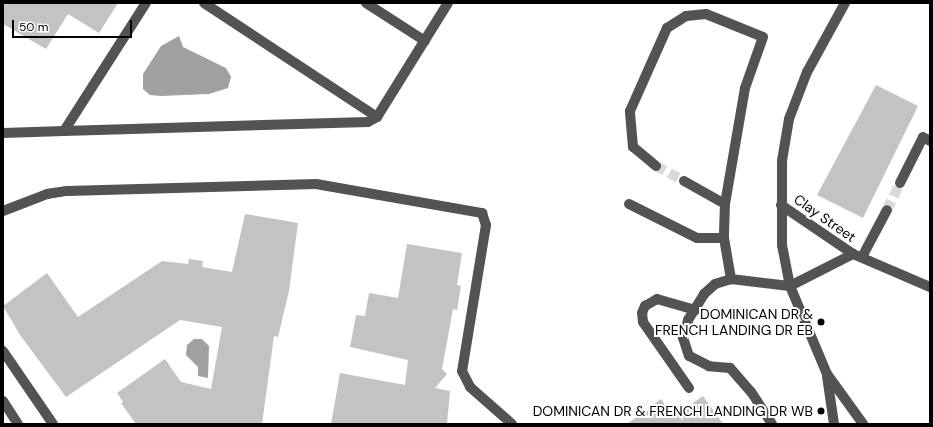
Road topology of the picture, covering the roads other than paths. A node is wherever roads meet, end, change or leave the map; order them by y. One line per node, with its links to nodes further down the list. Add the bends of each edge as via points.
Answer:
1 (146, 3): 8 (street)
2 (204, 3): 7 (street)
3 (366, 3): 6 (street)
4 (448, 3): 6 (street)
5 (845, 3): 16 (street, via 807,72 790,119 782,162)
6 (425, 41): 7 (street)
7 (377, 117): 8 (street, via 368,122)
8 (64, 131): 9 (street)
9 (3, 133)
10 (930, 141): 13 (street, via 923,137)
11 (656, 166): 15 (street, via 633,147 630,111 667,28 686,16 706,14 763,37 745,88 734,139)
12 (684, 181): 15 (street)
13 (900, 183)
14 (629, 204): 19 (street, via 697,238)
15 (725, 204): 19 (street)
16 (781, 204): 20 (street, Clay Street); 22 (street, via 782,245)
17 (887, 210): 20 (street)
18 (3, 211): 31 (street, via 47,194 67,191 316,184 482,213 486,225 462,371 470,387)
19 (724, 238): 21 (street)
20 (857, 256): 22 (street, Clay Street); 23 (street, Clay Street)
21 (732, 279): 22 (street); 24 (street, via 715,284 704,294)
22 (790, 286): 26 (street)
23 (930, 288)
24 (695, 310): 27 (street, via 657,299 645,306 642,313 643,322); 32 (street, via 683,338 689,356 709,366 730,368 751,392)
25 (3, 351): 30 (street)
26 (827, 374): 33 (street); 34 (street)
27 (689, 388)
28 (3, 401): 29 (street)
29 (18, 424)
30 (53, 424)
31 (512, 424)
32 (772, 424)
33 (834, 424)
34 (863, 424)

